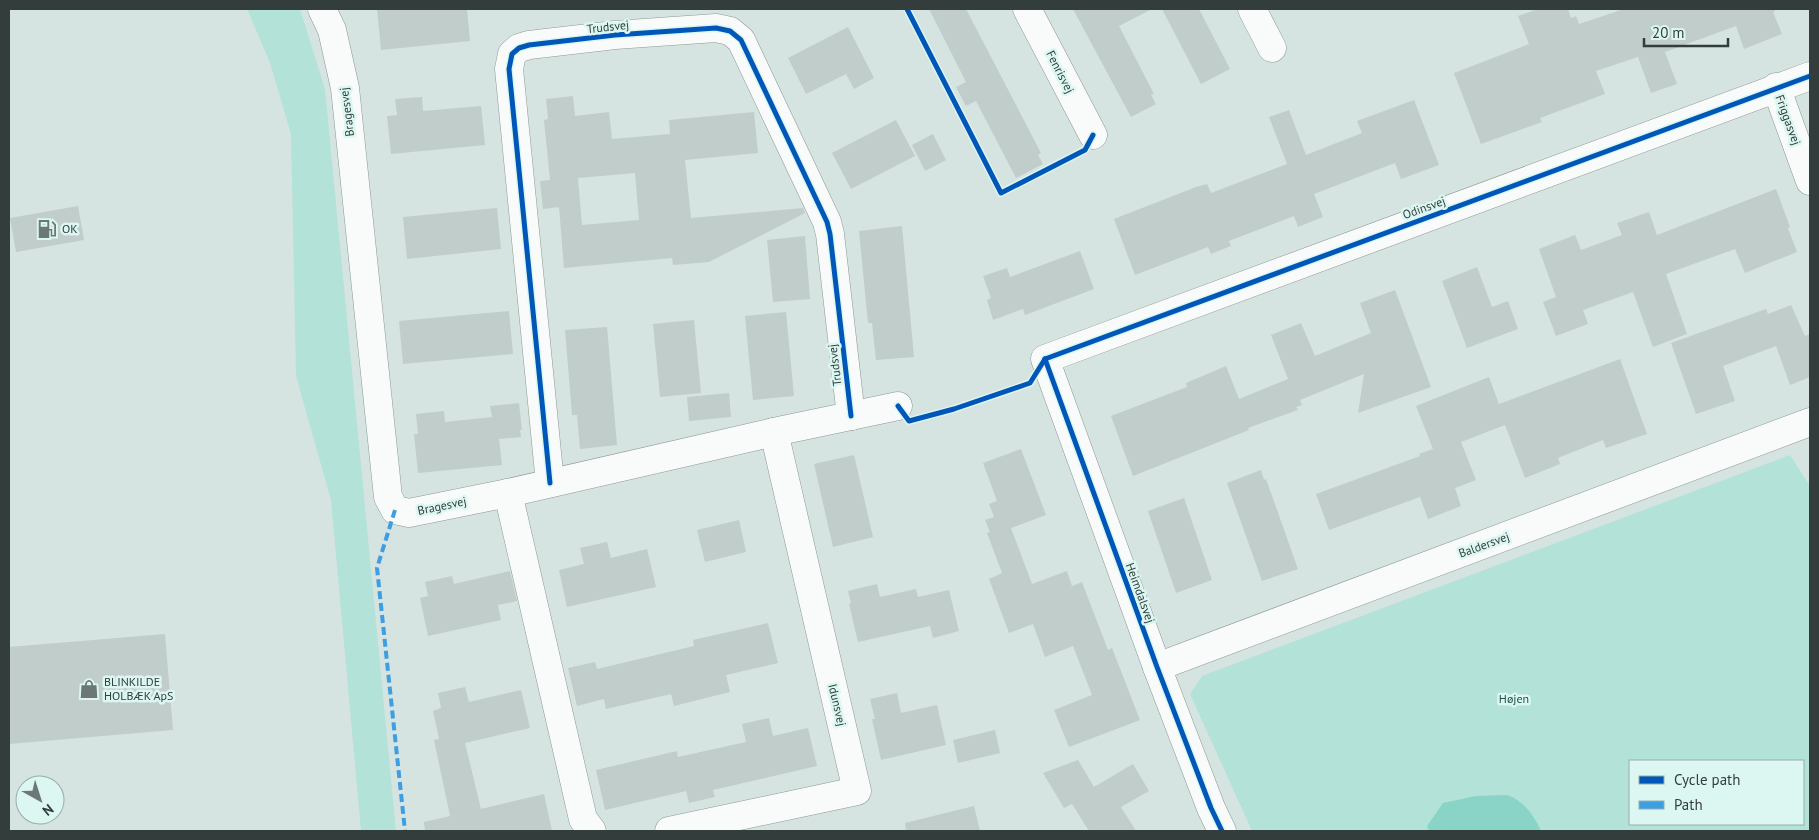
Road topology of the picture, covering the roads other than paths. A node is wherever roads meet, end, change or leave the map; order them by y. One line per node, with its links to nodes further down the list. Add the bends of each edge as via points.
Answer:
1 (322, 9): 15 (street, Bragesvej, via 332,30 345,88 388,497 395,510 409,513)
2 (1027, 9): 7 (street, Fenrisvej)
3 (1252, 9): 4 (street)
4 (1272, 48)
5 (1810, 76): 6 (street, Odinsvej)
6 (1776, 88): 8 (street, Friggasvej); 9 (street, Odinsvej)
7 (1092, 134)
8 (1810, 181)
9 (1045, 359): 16 (street, Heimdalsvej)
10 (898, 406): 11 (street, Bragesvej)
11 (851, 416): 13 (street, Bragesvej); 14 (street, Trudsvej, via 827,222 741,40 730,31 716,28 529,45 512,54 509,69)
12 (1810, 422): 16 (street, Baldersvej)
13 (774, 432): 14 (street, Bragesvej); 18 (street, Idunsvej, via 857,791)
14 (550, 483): 15 (street, Bragesvej)
15 (508, 493): 17 (street, via 583,819)
16 (1157, 666): 19 (street, Heimdalsvej)
17 (592, 831)
18 (669, 831)
19 (1222, 831)

